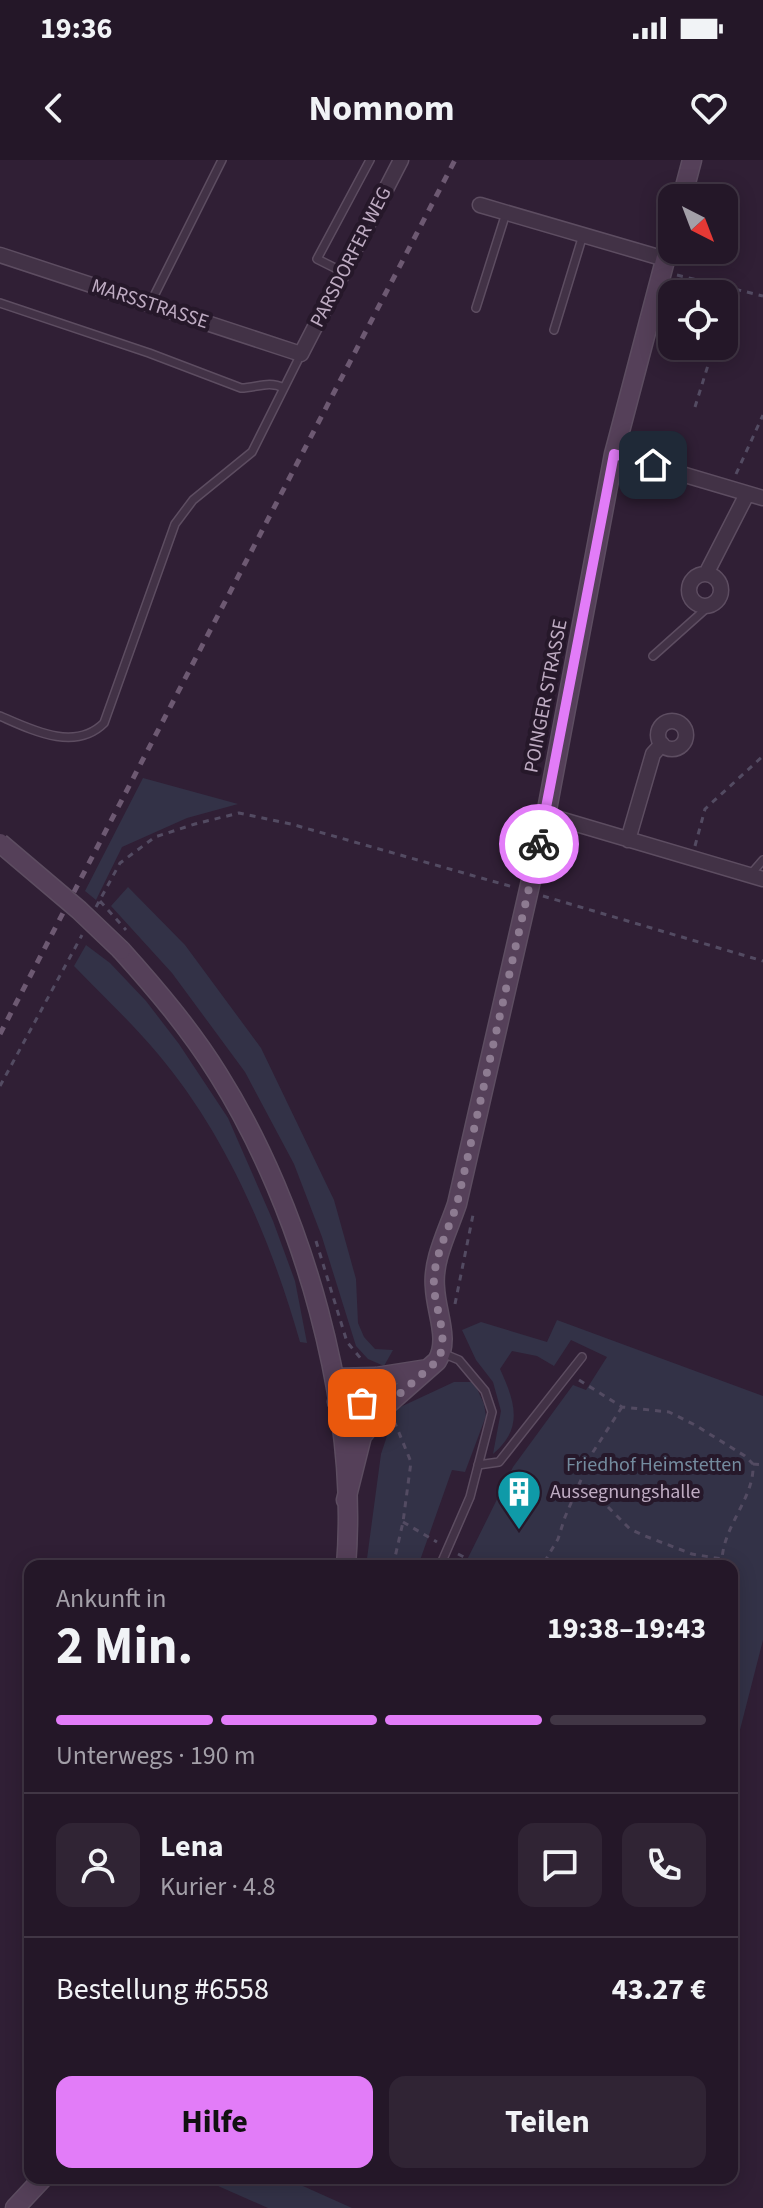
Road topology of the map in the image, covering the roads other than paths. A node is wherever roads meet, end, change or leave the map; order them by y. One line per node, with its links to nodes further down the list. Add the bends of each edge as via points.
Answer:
1 (222, 160): 13 (lane)
2 (370, 160): 11 (lane, via 317,259)
3 (401, 160): 11 (street, PARSDORFER WEG)
4 (692, 160): 5 (street)
5 (686, 184)
6 (480, 205): 7 (street)
7 (506, 213): 8 (street); 14 (lane)
8 (583, 235): 10 (street); 15 (lane)
9 (0, 255): 13 (street, MARSSTRASSE)
10 (663, 265): 18 (street, POINGER STRASSE)
11 (343, 272): 16 (street, PARSDORFER WEG)
12 (0, 303): 17 (lane, via 241,388 275,383)
13 (150, 304): 16 (street, MARSSTRASSE)
14 (476, 308)
15 (554, 330)
16 (301, 354): 17 (lane)
17 (284, 388): 24 (lane, via 252,452 193,500 175,524 104,723 81,737 60,737)
18 (614, 454): 19 (street); 26 (street, POINGER STRASSE)
19 (747, 494): 20 (street); 21 (street)
20 (763, 498)
21 (706, 574): 22 (street, via 719,581 722,591); 22 (street, via 695,577 689,592 694,602)
22 (709, 606): 23 (lane)
23 (653, 656)
24 (0, 716)
25 (662, 744): 27 (street, via 653,754)
26 (546, 815): 27 (street); 31 (street, POINGER STRASSE, via 457,1204 437,1260 434,1288)
27 (628, 840): 30 (street)
28 (0, 843): 34 (street, bridge, via 125,943 218,1073 266,1163 306,1267)
29 (763, 860): 30 (lane)
30 (756, 877)
31 (442, 1353): 33 (street); 37 (lane, via 459,1360 485,1391 492,1412)
32 (582, 1357): 37 (lane, via 499,1462)
33 (427, 1369): 34 (street); 36 (street)
34 (334, 1378): 35 (street)
35 (337, 1402): 36 (street); 38 (street)
36 (387, 1405): 38 (street, via 362,1436)
37 (478, 1465): 40 (lane)
38 (346, 1500): 39 (street)
39 (346, 1560)
40 (442, 1560)
41 (37, 2184): 42 (street)
42 (15, 2208)

